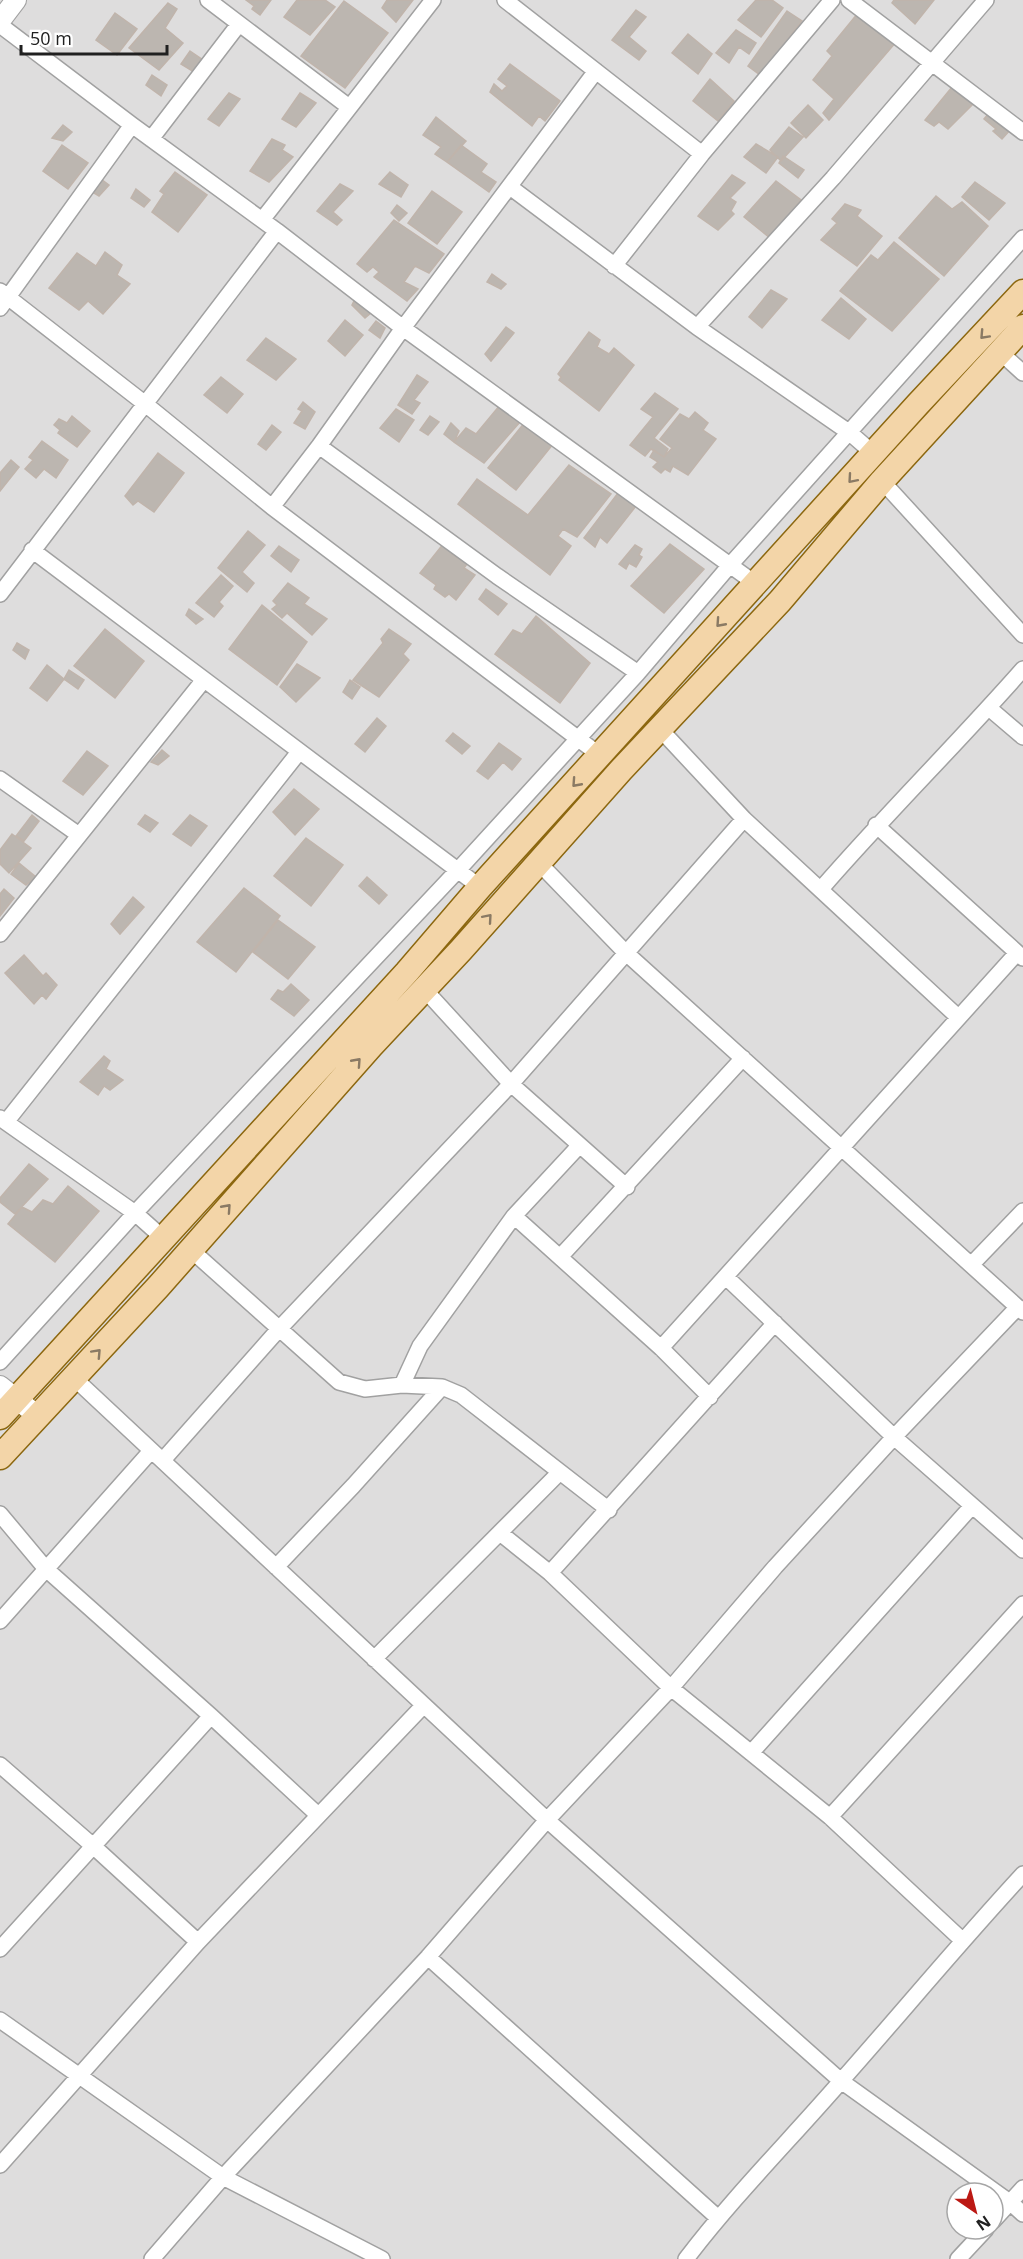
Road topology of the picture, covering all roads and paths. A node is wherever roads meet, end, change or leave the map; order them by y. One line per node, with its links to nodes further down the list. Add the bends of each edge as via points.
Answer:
1 (16, 0): 8 (street)
2 (208, 0): 9 (street)
3 (433, 0): 12 (street)
4 (505, 0): 11 (street)
5 (832, 0): 16 (street)
6 (849, 0): 10 (street)
7 (986, 0): 10 (street)
8 (0, 23): 13 (street)
9 (239, 24): 12 (street); 15 (street)
10 (933, 63): 14 (street); 24 (street)
11 (596, 71): 16 (street); 17 (street)
12 (349, 107): 18 (street)
13 (132, 125): 15 (street); 23 (street)
14 (1023, 132)
15 (151, 139): 18 (street)
16 (702, 154): 21 (street)
17 (510, 187): 21 (street); 26 (street)
18 (262, 220): 19 (street)
19 (277, 231): 26 (street); 29 (street)
20 (1023, 238): 30 (street)
21 (614, 266): 24 (street)
22 (1023, 292): 32 (main road, one-way to 32)
23 (3, 299): 29 (street)
24 (697, 327): 30 (street)
25 (1023, 327): 27 (main road)
26 (403, 328): 31 (street); 36 (street)
27 (1000, 352): 28 (street); 33 (main road)
28 (1023, 373)
29 (144, 403): 34 (street); 35 (street)
30 (850, 433): 32 (street); 36 (street)
31 (319, 446): 34 (street); 41 (street)
32 (874, 454): 37 (main road, one-way to 37)
33 (882, 481): 39 (street); 44 (main road, via 780,601)
34 (272, 507): 46 (street)
35 (32, 550): 38 (street); 42 (street)
36 (731, 564): 37 (street); 41 (street)
37 (756, 584): 48 (main road, one-way to 48)
38 (0, 594)
39 (1023, 634)
40 (1023, 669): 43 (street)
41 (638, 673): 46 (street)
42 (203, 681): 47 (street); 52 (street)
43 (989, 708): 45 (street); 51 (street)
44 (660, 729): 50 (street); 53 (main road)
45 (1023, 737)
46 (579, 738): 48 (street); 54 (street)
47 (299, 752): 54 (street); 64 (street)
48 (601, 756): 55 (main road, one-way to 55)
49 (0, 779): 52 (street)
50 (744, 819): 56 (street); 58 (street)
51 (876, 825): 56 (street); 59 (street)
52 (79, 836): 57 (street)
53 (539, 863): 58 (street); 60 (main road, one-way to 53)
54 (459, 869): 55 (street); 69 (street)
55 (480, 888): 71 (main road)
56 (821, 889): 61 (street)
57 (0, 934)
58 (625, 952): 62 (street); 63 (street)
59 (1020, 955): 61 (street)
60 (425, 990): 63 (street); 72 (main road, one-way to 60)
61 (958, 1017): 66 (street)
62 (742, 1058): 66 (street); 67 (street)
63 (511, 1084): 65 (street); 78 (street)
64 (3, 1120): 69 (street)
65 (579, 1146): 67 (street); 70 (street)
66 (842, 1148): 74 (street); 75 (street)
67 (627, 1186): 73 (street)
68 (1023, 1211): 74 (street)
69 (135, 1214): 71 (street); 80 (street)
70 (514, 1216): 73 (street); 82 (street, via 420,1346)
71 (163, 1238): 84 (main road)
72 (190, 1249): 78 (street); 81 (main road, one-way to 72)
73 (560, 1257): 79 (street)
74 (972, 1264): 76 (street)
75 (726, 1277): 77 (street); 79 (street)
76 (1021, 1310): 88 (street)
77 (775, 1323): 85 (street); 88 (street)
78 (279, 1329): 82 (street, via 339,1382 365,1389); 89 (street)
79 (661, 1348): 85 (street)
80 (0, 1362)
81 (74, 1378): 86 (main road); 89 (street)
82 (402, 1385): 83 (street)
83 (442, 1387): 91 (street, via 461,1395); 97 (street)
84 (8, 1392): 86 (street); 87 (main road)
85 (710, 1397): 93 (street)
86 (38, 1416): 90 (main road)
87 (0, 1417)
88 (894, 1437): 92 (street); 103 (street)
89 (157, 1455): 97 (street); 98 (street)
90 (0, 1457)
91 (560, 1472): 93 (street); 95 (street)
92 (972, 1506): 96 (street); 106 (street)
93 (609, 1510): 99 (street)
94 (0, 1514): 98 (street)
95 (500, 1533): 99 (street); 102 (street)
96 (1023, 1550)
97 (276, 1567): 102 (street)
98 (46, 1569): 101 (street); 105 (street)
99 (550, 1573): 103 (street)
100 (1023, 1604): 109 (street)
101 (0, 1621)
102 (374, 1659): 104 (street)
103 (672, 1688): 106 (street); 110 (street)
104 (423, 1706): 108 (street); 110 (street)
105 (211, 1716): 108 (street); 111 (street)
106 (751, 1752): 109 (street)
107 (0, 1765): 111 (street)
108 (318, 1815): 114 (street)
109 (830, 1817): 113 (street)
110 (547, 1820): 116 (street); 119 (street)
111 (92, 1845): 114 (street); 115 (street)
112 (1023, 1874): 113 (street)
113 (963, 1940): 119 (street)
114 (198, 1942): 118 (street)
115 (0, 1949)
116 (428, 1957): 121 (street); 126 (street)
117 (0, 2020): 118 (street)
118 (79, 2075): 120 (street); 121 (street)
119 (841, 2081): 123 (street); 126 (street)
120 (0, 2165)
121 (223, 2177): 128 (street); 129 (street)
122 (1023, 2188): 123 (street)
123 (1011, 2202): 124 (street); 125 (street)
124 (1005, 2208)
125 (1023, 2214)
126 (717, 2217): 130 (street)
127 (975, 2241): 131 (street)
128 (152, 2259)
129 (382, 2259)
130 (686, 2259)
131 (958, 2259)

